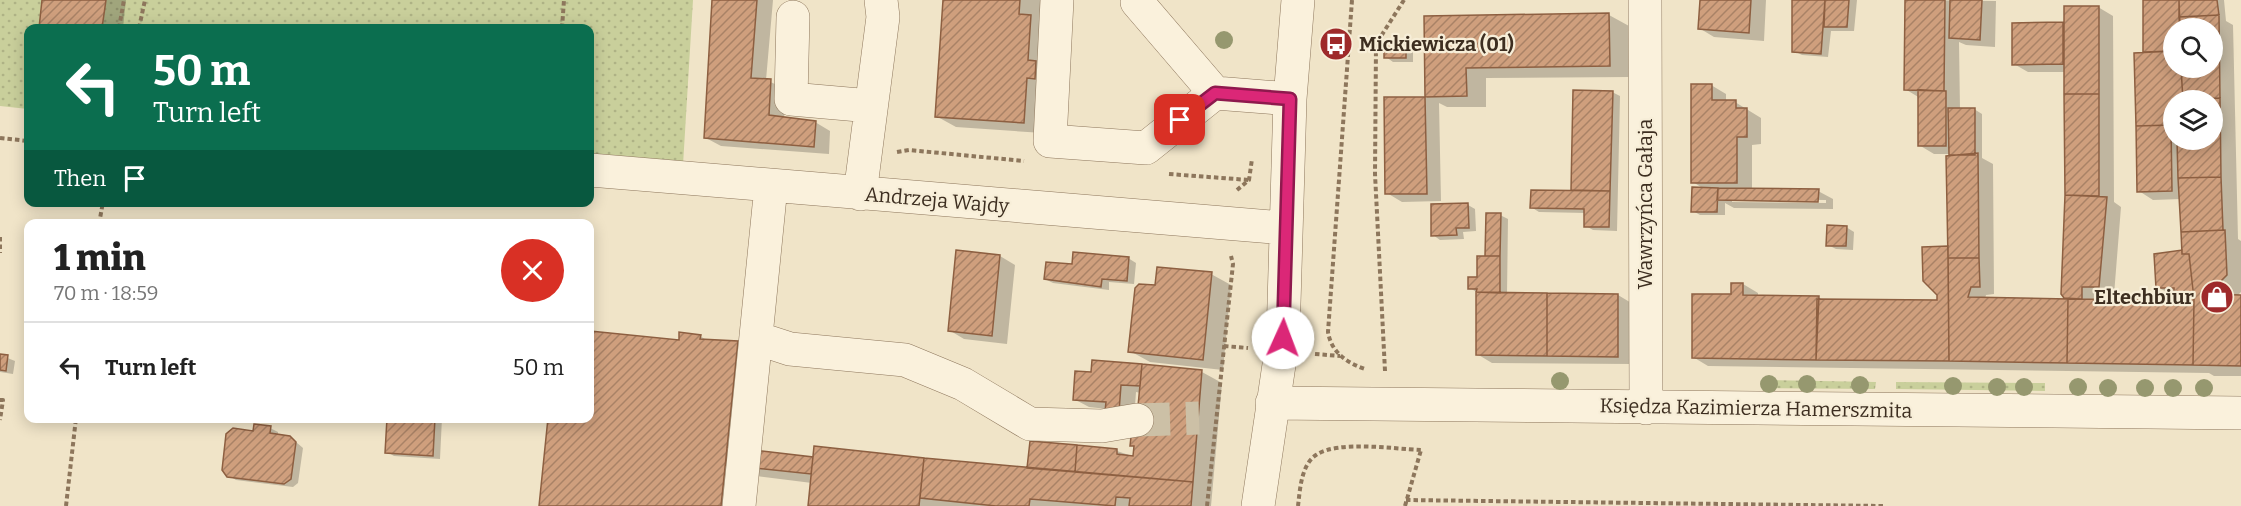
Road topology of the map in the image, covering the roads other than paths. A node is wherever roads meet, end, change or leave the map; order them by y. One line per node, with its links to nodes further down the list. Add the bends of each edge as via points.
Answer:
1 (1057, 0): 7 (street, via 1050,141 1146,148)
2 (1298, 0): 8 (street)
3 (1644, 0): 16 (street, Wawrzyńca Gałaja)
4 (1137, 2): 7 (street)
5 (887, 6): 9 (street)
6 (793, 17): 9 (street, via 791,99)
7 (1215, 93): 8 (street)
8 (1290, 99): 13 (street)
9 (871, 106): 12 (street)
10 (594, 170): 11 (street, Andrzeja Wajdy)
11 (771, 186): 12 (street, Andrzeja Wajdy); 14 (street)
12 (860, 194): 13 (street, Andrzeja Wajdy)
13 (1284, 228): 15 (street, via 1283,338)
14 (756, 338): 18 (street, via 790,349 905,360 963,384 1030,424 1102,426); 19 (street)
15 (1272, 403): 16 (street, Księdza Kazimierza Hamerszmita); 20 (street)
16 (1646, 408): 17 (street, Księdza Kazimierza Hamerszmita)
17 (2241, 413)
18 (1137, 420)
19 (740, 506)
20 (1258, 506)

